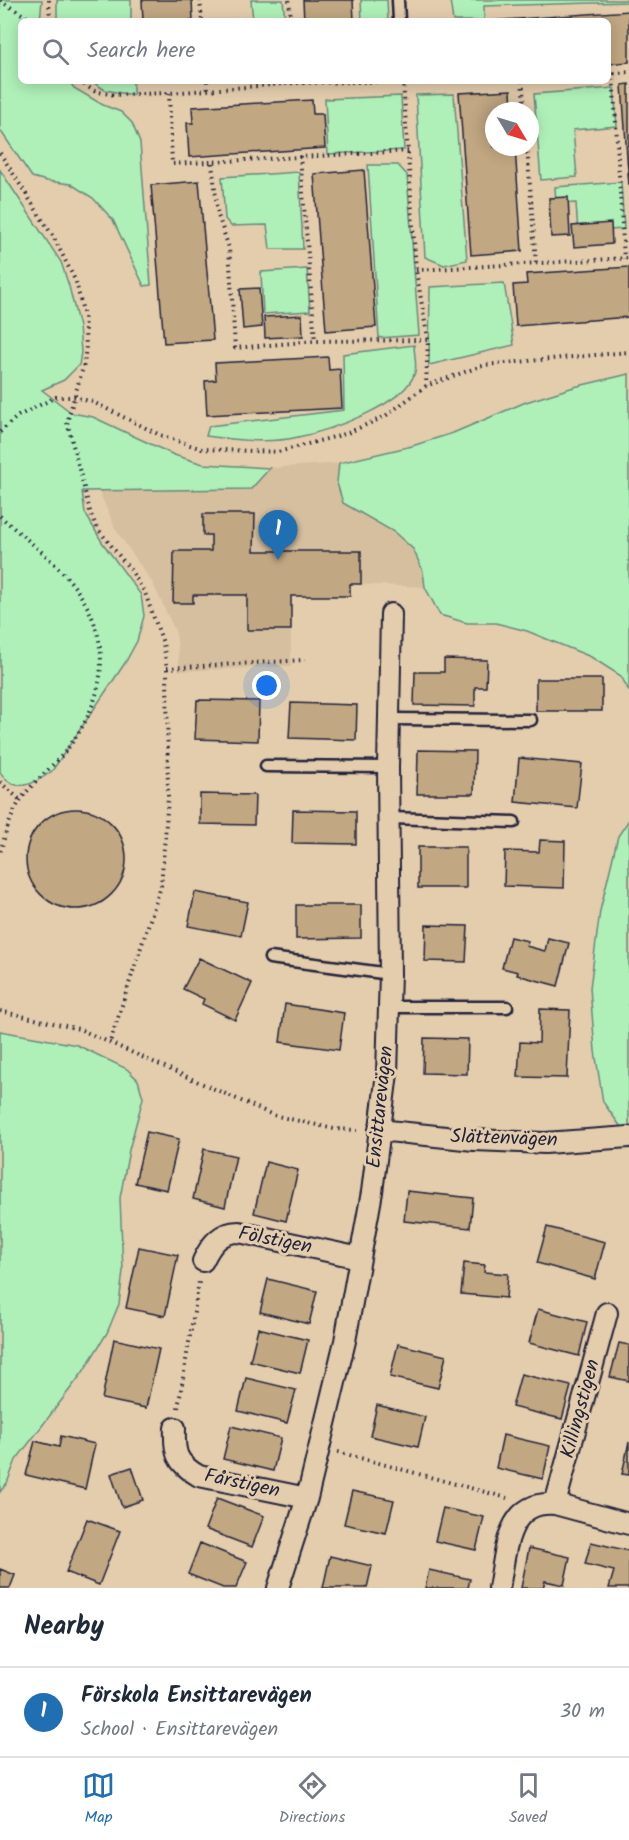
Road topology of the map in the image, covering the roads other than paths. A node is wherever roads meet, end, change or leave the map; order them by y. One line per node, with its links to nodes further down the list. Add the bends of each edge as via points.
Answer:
1 (398, 0): 2 (lane)
2 (399, 18)
3 (391, 614): 4 (street, Ensittarevägen)
4 (390, 719): 5 (lane); 7 (street, Ensittarevägen)
5 (531, 720)
6 (266, 766): 7 (lane)
7 (388, 766): 8 (street, Ensittarevägen)
8 (390, 818): 9 (lane); 11 (street, Ensittarevägen)
9 (514, 822)
10 (270, 958): 11 (lane)
11 (390, 974): 12 (street, Ensittarevägen)
12 (390, 1007): 13 (lane); 14 (street, Ensittarevägen)
13 (507, 1007)
14 (379, 1130): 15 (street, Slättenvägen, via 545,1143); 16 (street, Ensittarevägen)
15 (629, 1137)
16 (360, 1258): 17 (street, Fölstigen, via 227,1232 210,1246); 20 (street, Ensittarevägen, via 345,1341)
17 (203, 1260)
18 (607, 1313): 21 (street, Killingstigen)
19 (175, 1428): 20 (street, Fårstigen, via 179,1461 199,1476)
20 (307, 1498): 23 (street, Ensittarevägen)
21 (555, 1504): 22 (street); 24 (street, via 543,1503 523,1511 509,1534)
22 (629, 1524)
23 (278, 1588)
24 (499, 1588)

